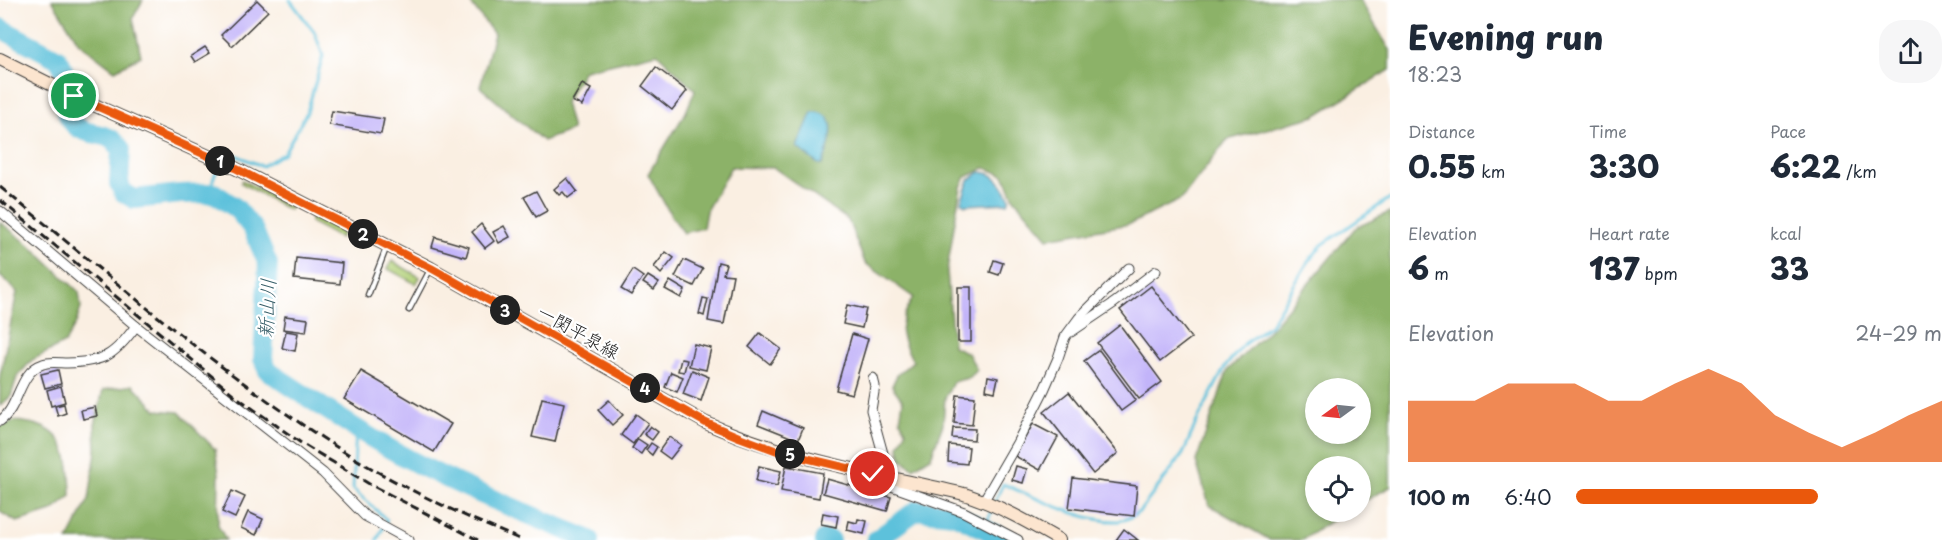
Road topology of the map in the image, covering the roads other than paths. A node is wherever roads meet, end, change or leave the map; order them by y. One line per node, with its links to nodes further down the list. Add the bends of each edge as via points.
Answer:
1 (0, 59): 3 (main road, 一関平泉線, via 235,168)
2 (0, 211): 9 (street)
3 (387, 246): 4 (main road, 一関平泉線); 7 (lane)
4 (431, 268): 8 (lane); 13 (main road, 一関平泉線, via 706,423 780,452)
5 (1129, 268): 10 (street)
6 (1156, 271): 10 (street)
7 (368, 295)
8 (409, 310)
9 (136, 326): 12 (street, via 122,345 103,358 44,363 28,373 7,416); 15 (street, via 323,473 365,516)
10 (1065, 337): 14 (street, via 1044,390)
11 (873, 378): 13 (street, via 871,410 885,461)
12 (0, 421)
13 (879, 475): 14 (main road, 一関平泉線); 16 (street, via 886,484 964,512)
14 (984, 500): 17 (main road, 一関平泉線)
15 (409, 540)
16 (1018, 540)
17 (1059, 540)

